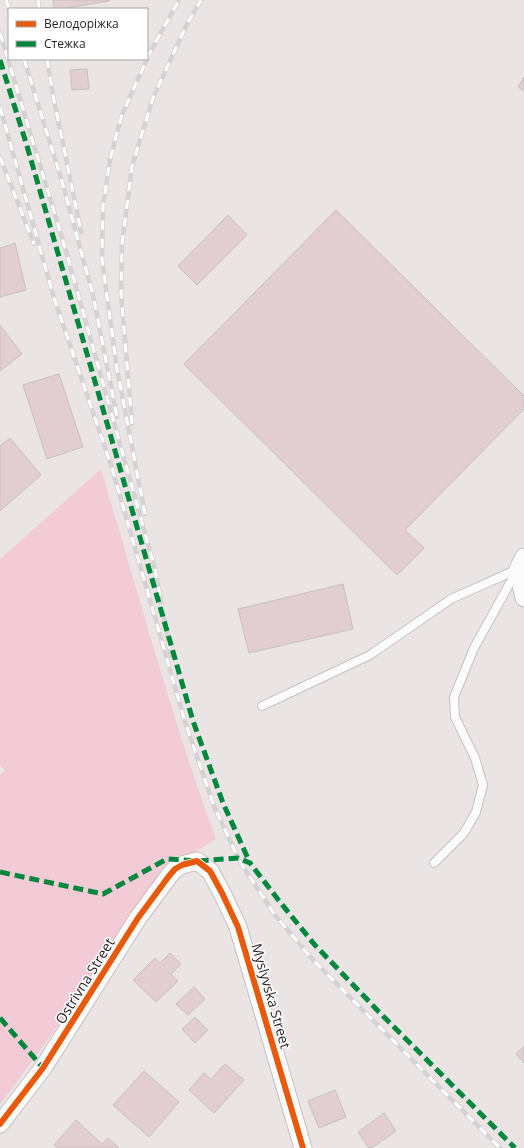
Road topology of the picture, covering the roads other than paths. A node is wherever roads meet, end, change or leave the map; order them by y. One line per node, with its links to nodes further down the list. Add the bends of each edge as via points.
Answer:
1 (521, 563): 2 (street); 3 (lane, via 451,599 370,655); 5 (lane, via 474,648 454,697 455,717 475,758 483,785 476,812 464,833)
2 (524, 598)
3 (262, 706)
4 (197, 861): 6 (street, Ostrivna Street, via 182,864 169,876 138,918 44,1068); 7 (street, Myslyvska Street, via 210,871 238,927)
5 (434, 863)
6 (0, 1124)
7 (303, 1148)

